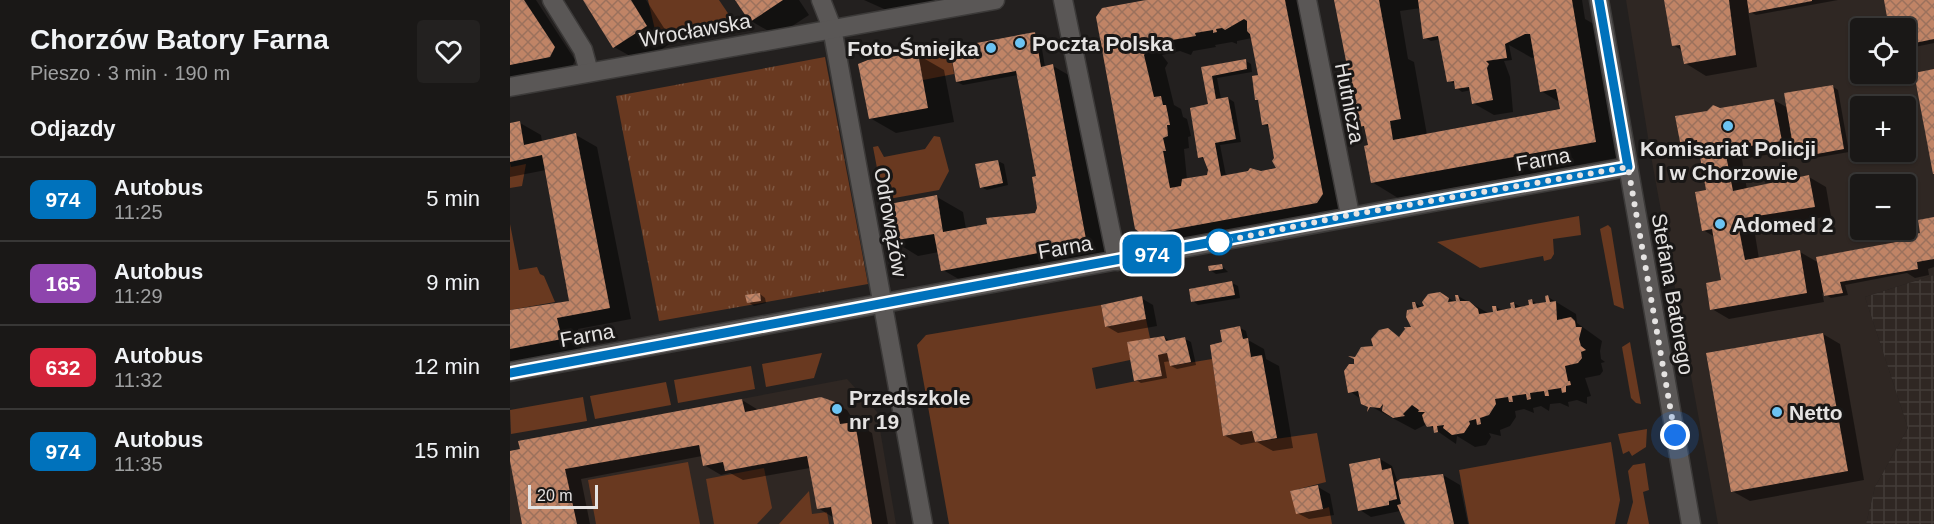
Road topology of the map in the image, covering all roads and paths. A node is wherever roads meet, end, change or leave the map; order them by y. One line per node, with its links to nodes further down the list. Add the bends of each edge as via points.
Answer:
1 (552, 0): 8 (street, via 584,50)
2 (821, 0): 7 (street, Odrowążów)
3 (995, 0): 7 (street, Wrocławska)
4 (1063, 0): 12 (street)
5 (1307, 0): 11 (street, Hutnicza)
6 (1599, 0): 10 (street, Stefana Batorego)
7 (832, 28): 8 (street, Wrocławska); 13 (street, Odrowążów)
8 (589, 72): 9 (street, Wrocławska)
9 (510, 87)
10 (1628, 167): 11 (street, Farna); 16 (street, Stefana Batorego)
11 (1350, 215): 12 (street, Farna)
12 (1117, 261): 13 (street, Farna)
13 (883, 303): 14 (street, Farna); 15 (street, Odrowążów)
14 (510, 372)
15 (923, 524)
16 (1691, 524)

